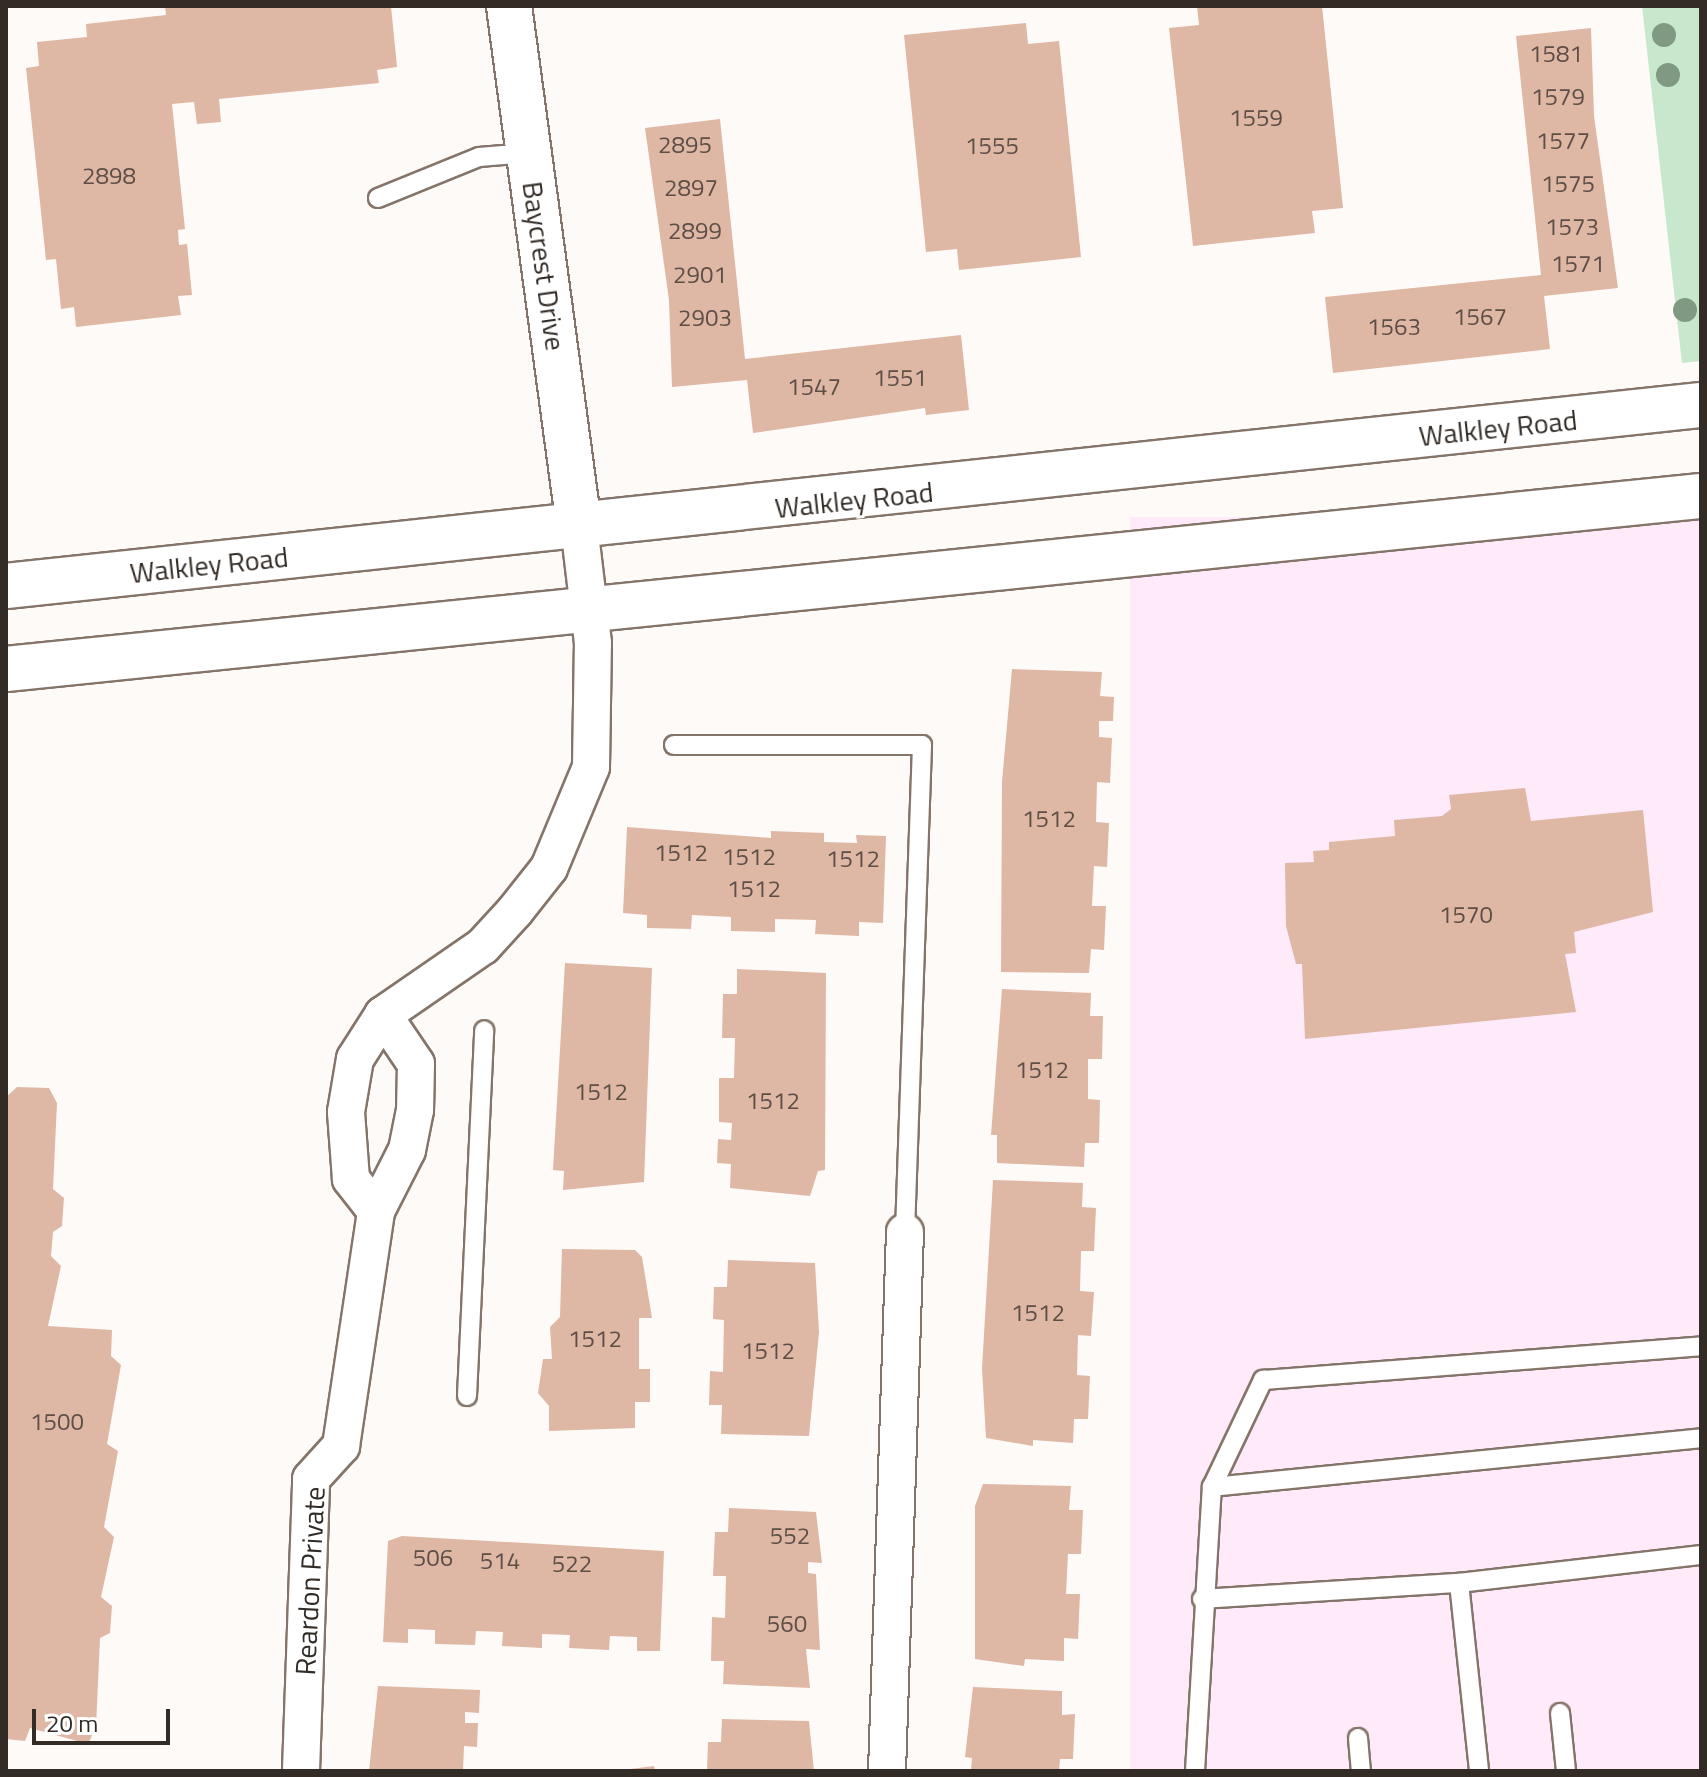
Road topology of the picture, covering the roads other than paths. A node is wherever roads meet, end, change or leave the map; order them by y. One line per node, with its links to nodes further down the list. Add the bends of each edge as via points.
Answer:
1 (509, 6): 2 (main road, Baycrest Drive)
2 (528, 153): 3 (lane, via 479,157); 6 (main road, Baycrest Drive)
3 (378, 198)
4 (1701, 405): 6 (main road, Walkley Road)
5 (1701, 496): 8 (main road)
6 (579, 526): 7 (main road, Walkley Road); 8 (street)
7 (6, 586)
8 (589, 613): 9 (main road); 11 (street, via 597,713 591,767 549,868 483,946)
9 (6, 669)
10 (674, 745): 14 (lane, via 922,745)
11 (383, 1015): 13 (street, via 355,1059 346,1112 351,1179); 13 (street, Reardon Private, via 416,1064 415,1110 407,1150)
12 (484, 1030): 16 (lane)
13 (376, 1211): 24 (street, Reardon Private, via 341,1446 311,1479)
14 (905, 1232): 25 (street)
15 (1701, 1346): 18 (lane, via 1263,1380)
16 (467, 1396)
17 (1701, 1438): 18 (lane)
18 (1212, 1487): 21 (lane)
19 (1701, 1555): 20 (lane)
20 (1459, 1583): 21 (lane); 28 (lane)
21 (1202, 1599): 26 (lane)
22 (1560, 1713): 29 (lane)
23 (1358, 1738): 27 (lane)
24 (301, 1771)
25 (887, 1771)
26 (1195, 1771)
27 (1361, 1771)
28 (1479, 1771)
29 (1566, 1771)

